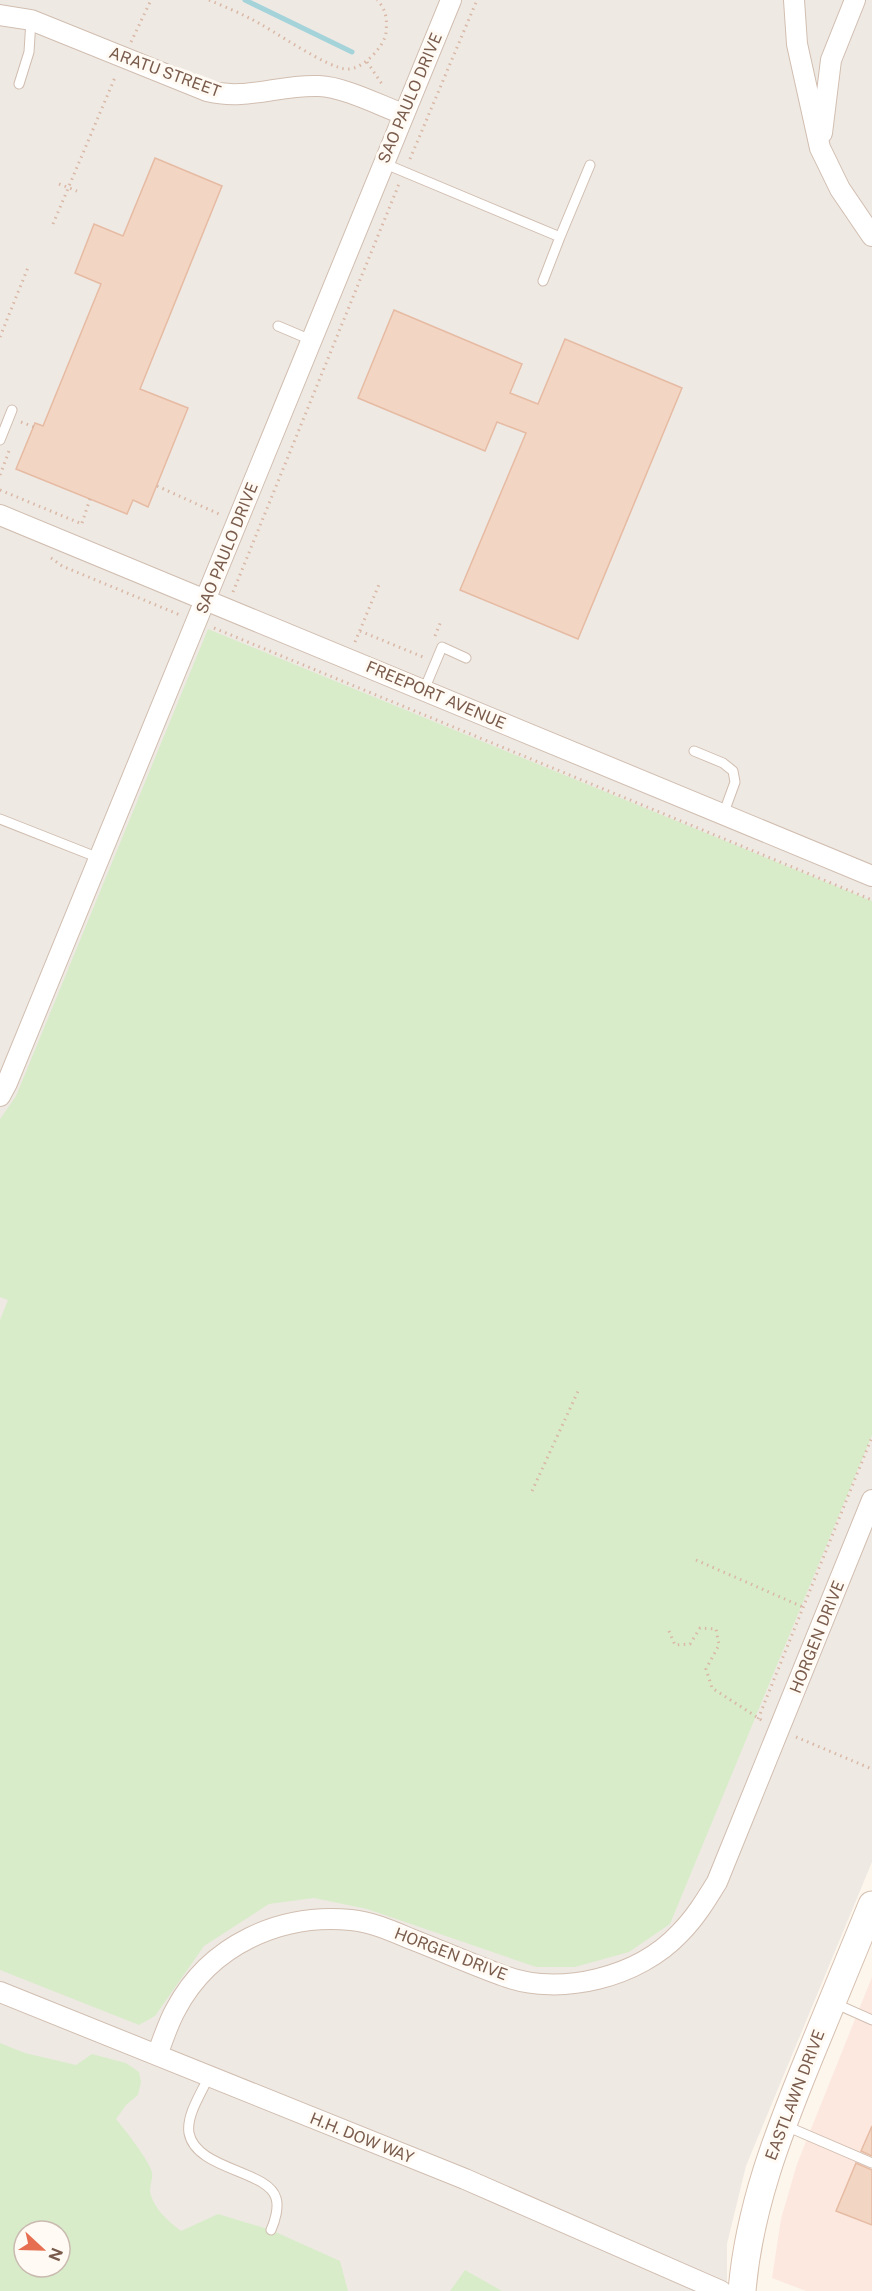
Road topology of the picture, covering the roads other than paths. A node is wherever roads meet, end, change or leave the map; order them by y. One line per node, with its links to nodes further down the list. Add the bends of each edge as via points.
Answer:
1 (451, 0): 7 (street, SAO PAULO DRIVE)
2 (794, 0): 8 (street, via 797,44)
3 (855, 0): 8 (street, via 831,60)
4 (0, 15): 5 (street, ARATU STREET)
5 (32, 20): 6 (lane, via 29,52); 7 (street, ARATU STREET, via 224,96 320,86)
6 (19, 84)
7 (403, 114): 9 (street, SAO PAULO DRIVE)
8 (820, 148): 11 (street, via 840,189)
9 (383, 163): 12 (lane); 15 (street, SAO PAULO DRIVE)
10 (590, 165): 12 (lane)
11 (872, 236)
12 (560, 237): 13 (lane)
13 (543, 281)
14 (278, 326): 15 (lane)
15 (311, 340): 19 (street, SAO PAULO DRIVE)
16 (12, 410): 17 (lane)
17 (0, 440)
18 (0, 515): 19 (street, FREEPORT AVENUE)
19 (206, 600): 21 (street, FREEPORT AVENUE); 25 (street, SAO PAULO DRIVE)
20 (466, 658): 21 (lane, via 442,647)
21 (424, 690): 23 (street, FREEPORT AVENUE)
22 (694, 751): 23 (lane, via 733,771 735,782)
23 (723, 815): 26 (street, FREEPORT AVENUE)
24 (0, 819): 25 (lane)
25 (99, 858): 27 (street, SAO PAULO DRIVE)
26 (872, 876)
27 (0, 1096)
28 (872, 1500): 33 (street, HORGEN DRIVE, via 717,1882 679,1935 623,1972 568,1984 507,1977 385,1928 352,1920 278,1925 232,1946 196,1978 176,2009)
29 (872, 1905): 31 (street, EASTLAWN DRIVE)
30 (0, 1992): 33 (street, H.H. DOW WAY)
31 (832, 2002): 32 (lane); 35 (street, EASTLAWN DRIVE)
32 (872, 2020)
33 (157, 2055): 34 (street, H.H. DOW WAY)
34 (209, 2076): 37 (lane, via 191,2116 189,2134 198,2149 217,2163 268,2186 276,2198); 38 (street, H.H. DOW WAY, via 465,2179)
35 (782, 2125): 36 (lane); 39 (street, EASTLAWN DRIVE, via 752,2218)
36 (872, 2163)
37 (271, 2230)
38 (721, 2291)
39 (742, 2291)

